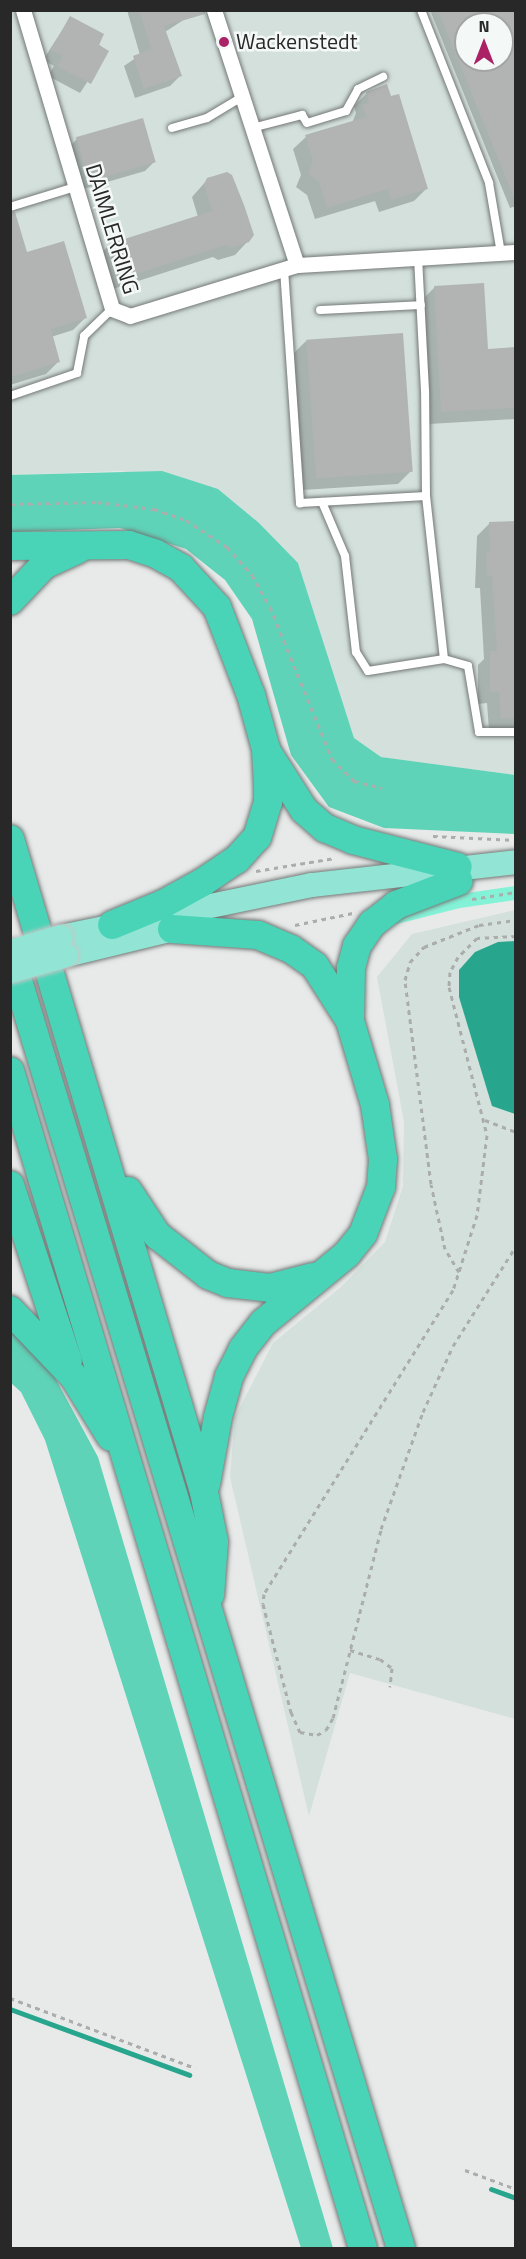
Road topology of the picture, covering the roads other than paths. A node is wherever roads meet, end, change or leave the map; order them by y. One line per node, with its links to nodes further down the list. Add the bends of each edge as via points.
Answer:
1 (23, 10): 8 (street, DAIMLERRING)
2 (214, 10): 5 (street)
3 (421, 10): 10 (lane, via 489,183)
4 (382, 76): 7 (lane, via 357,89 346,111 306,123 303,115)
5 (242, 97): 6 (lane, via 207,118); 7 (street)
6 (172, 128)
7 (252, 128): 12 (street)
8 (75, 187): 9 (lane); 14 (street, DAIMLERRING)
9 (10, 207)
10 (508, 253): 11 (street, DAIMLERRING)
11 (418, 258): 12 (street, DAIMLERRING); 13 (lane)
12 (291, 267): 14 (street, DAIMLERRING, via 130,316); 18 (lane, via 300,503)
13 (421, 305): 15 (lane); 17 (lane)
14 (112, 309): 16 (lane, via 84,336 77,373)
15 (320, 310)
16 (10, 396)
17 (426, 496): 18 (lane); 22 (lane)
18 (322, 502): 22 (lane, via 345,556 356,652 368,670)
19 (93, 543): 20 (highway); 21 (highway, via 44,566); 24 (highway, via 129,545 156,554 199,584 231,634)
20 (10, 546)
21 (10, 601)
22 (444, 659): 23 (lane, via 468,666 478,732)
23 (516, 732)
24 (266, 748): 27 (highway, via 304,810 325,828); 29 (highway, via 268,802 257,837 237,859 203,882 163,904)
25 (10, 839): 36 (highway)
26 (516, 862): 27 (main road)
27 (458, 874): 28 (main road); 29 (main road, via 312,885); 30 (main road); 34 (highway, via 396,905 372,924 357,946 351,968)
28 (516, 876)
29 (112, 924): 31 (main road)
30 (172, 929): 31 (main road); 34 (highway, via 258,935 291,948 315,966)
31 (64, 946): 32 (main road, bridge); 33 (main road, bridge)
32 (10, 953): 43 (highway)
33 (10, 971)
34 (350, 1021): 38 (highway, via 380,1132 381,1187 363,1234)
35 (10, 1071): 41 (highway)
36 (104, 1148): 38 (highway, via 136,1207 157,1235 208,1275 228,1283 270,1288 309,1279); 42 (highway)
37 (10, 1185): 40 (highway)
38 (331, 1268): 42 (highway, via 263,1323 243,1348 229,1377 218,1417)
39 (10, 1310): 40 (highway)
40 (74, 1377): 41 (highway)
41 (135, 1478): 44 (highway)
42 (204, 1492): 43 (highway, via 214,1542)
43 (208, 1612): 45 (highway)
44 (363, 2248)
45 (401, 2248)

